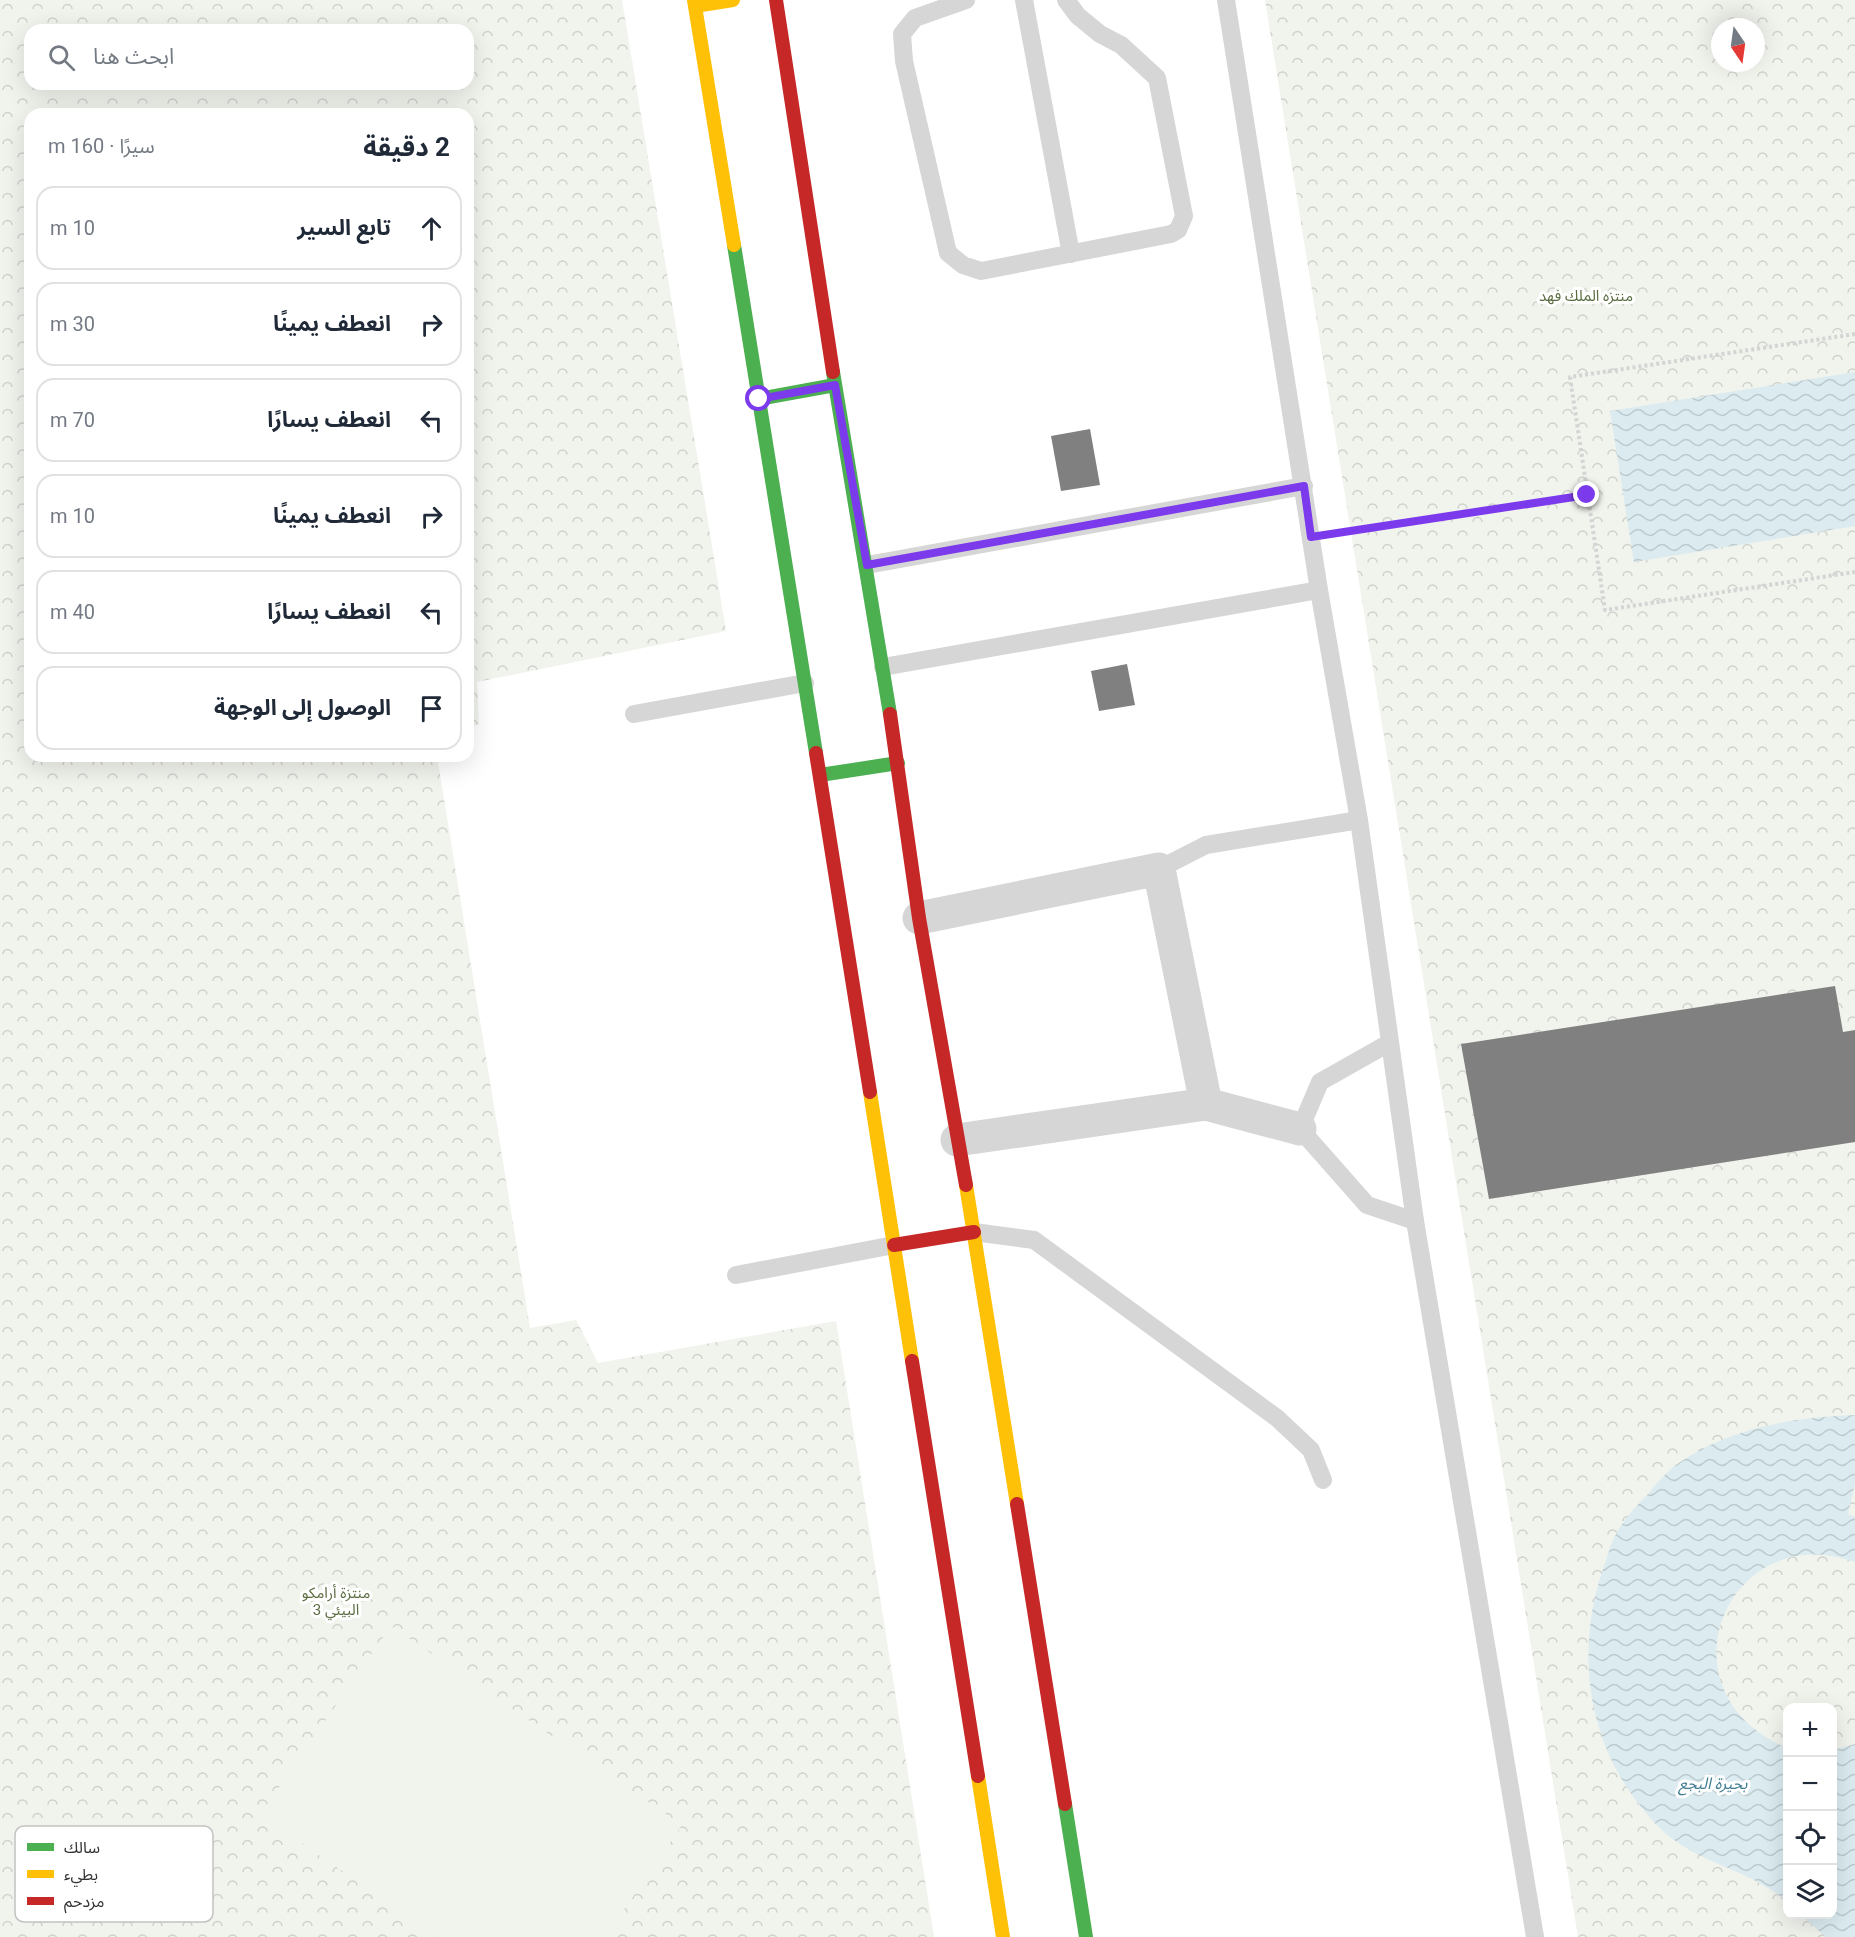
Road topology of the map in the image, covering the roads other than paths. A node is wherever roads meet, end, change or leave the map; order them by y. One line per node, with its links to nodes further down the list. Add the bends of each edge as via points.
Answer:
1 (733, 0): 7 (street)
2 (776, 0): 9 (street)
3 (966, 0): 8 (lane, via 915,18 902,34 904,61 948,253 963,265 981,271)
4 (1024, 0): 8 (lane)
5 (1066, 0): 8 (lane, via 1078,16 1121,45 1157,78 1184,216 1178,230 1171,234)
6 (1226, 0): 11 (lane)
7 (694, 3): 10 (street)
8 (1071, 254)
9 (835, 385): 10 (street); 12 (street)
10 (759, 399): 15 (street)
11 (1304, 486): 12 (lane); 13 (lane)
12 (867, 565): 14 (street)
13 (1319, 590): 14 (lane); 19 (lane)
14 (883, 667): 17 (street)
15 (805, 683): 16 (lane); 18 (street)
16 (633, 714)
17 (898, 763): 18 (street); 21 (street)
18 (819, 775): 28 (street)
19 (1359, 820): 20 (lane, via 1206,845); 22 (lane)
20 (1159, 869): 21 (street); 23 (street)
21 (919, 918): 25 (street)
22 (1389, 1043): 24 (lane, via 1320,1082); 26 (lane)
23 (1206, 1104): 24 (street); 25 (street)
24 (1300, 1129): 26 (lane, via 1367,1205)
25 (957, 1140): 27 (street)
26 (1415, 1221): 33 (lane)
27 (974, 1232): 28 (street); 30 (lane, via 1034,1240 1277,1418 1311,1450); 32 (street)
28 (894, 1245): 29 (lane); 31 (street)
29 (736, 1275)
30 (1323, 1480)
31 (1003, 1937)
32 (1086, 1937)
33 (1534, 1937)

